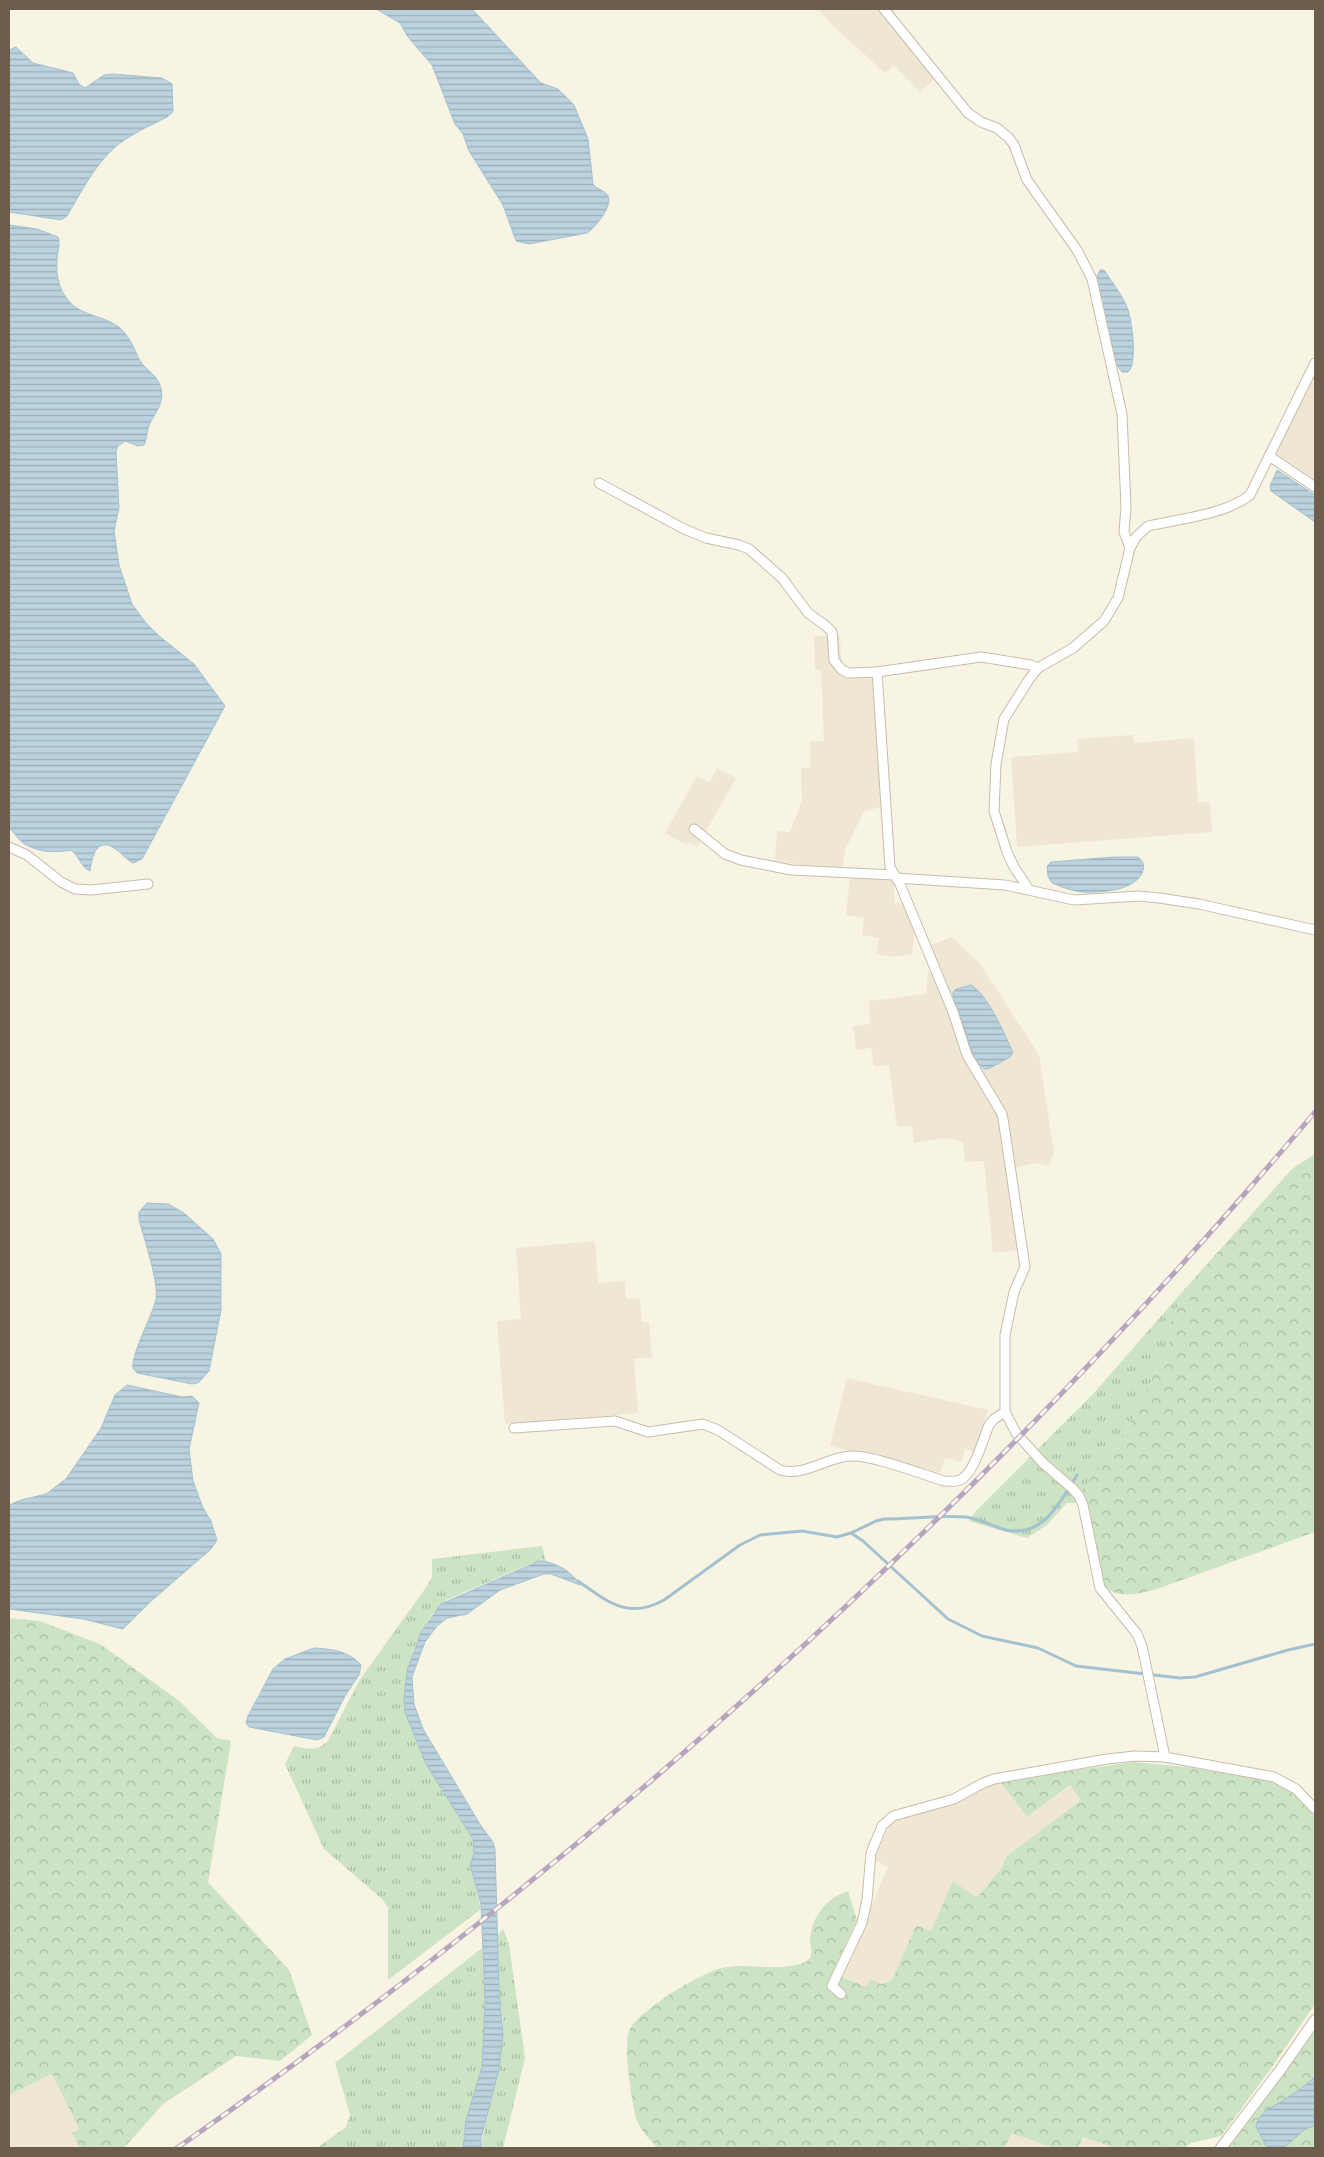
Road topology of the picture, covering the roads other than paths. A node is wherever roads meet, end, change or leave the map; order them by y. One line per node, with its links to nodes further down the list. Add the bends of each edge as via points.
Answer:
1 (884, 9): 6 (street, via 968,113 1009,138 1027,180 1077,250 1092,279 1122,414 1124,532)
2 (1315, 363): 3 (street)
3 (1269, 456): 5 (street); 6 (street, via 1250,495 1243,500 1220,509 1148,526)
4 (599, 483): 8 (street, via 684,529 749,549 782,578 808,613 832,632 834,660 841,669 848,673)
5 (1315, 487)
6 (1130, 548): 7 (street, via 1118,598 1104,621 1073,648)
7 (1038, 668): 8 (street, via 984,657); 13 (street, via 1004,719 996,764 996,819 1014,867)
8 (877, 672): 11 (street, via 889,861)
9 (694, 829): 11 (street, via 726,854 741,860 791,870)
10 (9, 847): 12 (street, via 27,855 75,889)
11 (895, 877): 13 (street); 15 (street, via 953,1012 967,1055 1002,1114 1024,1267 1014,1292 1005,1334)
12 (148, 884)
13 (1028, 888): 14 (street, via 1066,899 1139,896 1199,904)
14 (1315, 930)
15 (1005, 1412): 16 (street, via 989,1425 969,1472 952,1481 856,1456 798,1472 780,1470 718,1430 703,1424 648,1432 615,1421); 17 (street, via 1016,1433 1082,1502 1100,1588 1132,1627 1142,1646)
16 (514, 1428)
17 (1166, 1758): 18 (street, via 1274,1777 1296,1789); 19 (street, via 1135,1756 1107,1759 994,1779 954,1799 890,1818 882,1826 871,1853 862,1923 832,1986)
18 (1315, 1809)
19 (841, 1994)
20 (1315, 2020): 21 (street)
21 (1221, 2148)

